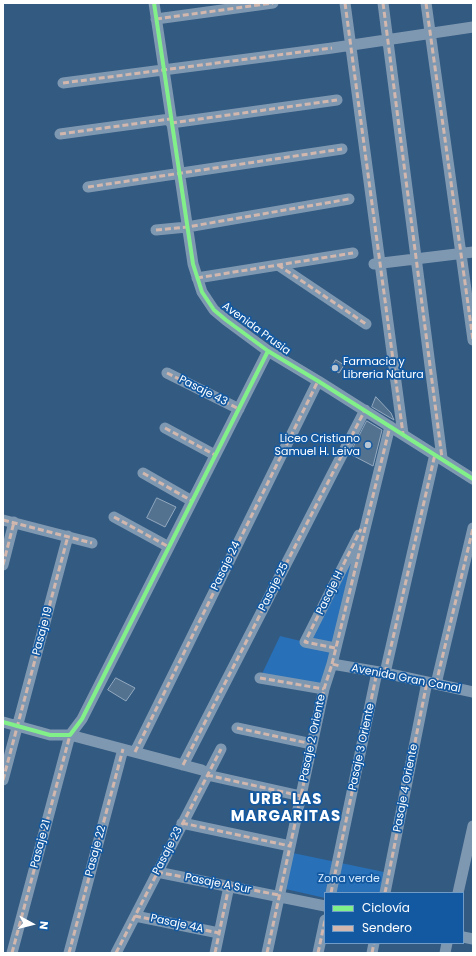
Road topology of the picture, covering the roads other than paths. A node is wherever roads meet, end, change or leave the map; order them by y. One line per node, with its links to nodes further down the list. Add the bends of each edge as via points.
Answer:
1 (154, 3): 6 (street, Avenida Prusia)
2 (273, 3): 6 (street)
3 (345, 3): 10 (street)
4 (384, 3): 9 (street)
5 (426, 3): 8 (street)
6 (156, 20): 11 (street, Avenida Prusia)
7 (473, 26): 8 (street)
8 (430, 33): 9 (street); 24 (street)
9 (388, 39): 10 (street); 25 (street)
10 (351, 45): 11 (street); 26 (street)
11 (163, 70): 12 (street); 14 (street, Avenida Prusia)
12 (63, 82)
13 (336, 100): 14 (street)
14 (171, 121): 15 (street); 17 (street, Avenida Prusia)
15 (60, 134)
16 (342, 149): 17 (street)
17 (179, 173): 18 (street); 20 (street, Avenida Prusia)
18 (88, 187)
19 (349, 199): 20 (street)
20 (188, 227): 21 (street); 28 (street, Avenida Prusia)
21 (156, 230)
22 (473, 252): 24 (street)
23 (353, 254): 27 (street)
24 (461, 254): 25 (street); 30 (street)
25 (416, 259): 26 (street); 40 (street)
26 (376, 263): 38 (street)
27 (278, 265): 28 (street); 29 (street)
28 (197, 278): 31 (street, Avenida Prusia, via 202,292 214,310)
29 (366, 324)
30 (473, 340)
31 (268, 351): 33 (street, Avenida Prusia); 34 (street)
32 (167, 373): 34 (street, Pasaje 43)
33 (318, 381): 35 (street, Avenida Prusia); 66 (street, Pasaje 24)
34 (238, 409): 39 (street)
35 (365, 410): 36 (street, Avenida Prusia); 67 (street, Pasaje 25)
36 (390, 426): 38 (street, Avenida Prusia); 44 (street, Pasaje 2 Oriente)
37 (165, 428): 39 (street)
38 (403, 434): 40 (street, Avenida Prusia)
39 (215, 455): 43 (street)
40 (438, 456): 42 (street, Avenida Prusia); 54 (street, Pasaje 3 Oriente)
41 (143, 473): 43 (street)
42 (473, 479)
43 (192, 501): 50 (street)
44 (368, 517): 52 (street, Pasaje 2 Oriente); 52 (street, Pasaje H, via 305,642)
45 (114, 518): 50 (street)
46 (8, 521): 48 (street); 51 (street)
47 (473, 528): 56 (street, Pasaje 4 Oriente)
48 (68, 536): 49 (street); 60 (street, Pasaje 19)
49 (92, 543)
50 (169, 547): 62 (street, via 82,719)
51 (3, 565)
52 (335, 648): 53 (street, Pasaje 2 Oriente)
53 (336, 665): 54 (street, Avenida Gran Canal); 57 (street, Pasaje 2 Oriente)
54 (381, 672): 56 (street, Avenida Gran Canal); 76 (street, Pasaje 3 Oriente)
55 (260, 678): 57 (street)
56 (432, 683): 58 (street, Avenida Gran Canal); 77 (street, Pasaje 4 Oriente)
57 (324, 689): 63 (street, Pasaje 2 Oriente)
58 (473, 692)
59 (3, 722): 60 (street)
60 (17, 726): 62 (street, via 50,735); 69 (street, Pasaje 19)
61 (237, 728): 63 (street)
62 (70, 735): 64 (street); 84 (street, Pasaje 21)
63 (312, 744): 70 (street, Pasaje 2 Oriente)
64 (123, 749): 66 (street); 85 (street, Pasaje 22)
65 (221, 749): 68 (street, Pasaje 23)
66 (135, 752): 67 (street)
67 (184, 765): 68 (street)
68 (205, 773): 70 (street); 71 (street, Pasaje 23)
69 (3, 780)
70 (301, 796): 73 (street, Pasaje 2 Oriente)
71 (182, 823): 73 (street); 74 (street, Pasaje 23)
72 (473, 826): 78 (street)
73 (290, 846): 79 (street, Pasaje 2 Oriente)
74 (157, 872): 75 (street, Pasaje A Sur); 81 (street, Pasaje 23)
75 (229, 886): 79 (street, Pasaje A Sur); 83 (street)
76 (331, 892)
77 (385, 892)
78 (458, 892)
79 (279, 895): 80 (street, Pasaje A Sur); 88 (street, Pasaje 2 Oriente)
80 (324, 906)
81 (135, 916): 83 (street, Pasaje 4A); 86 (street, Pasaje 23)
82 (324, 925): 89 (street)
83 (219, 933): 87 (street)
84 (12, 953)
85 (69, 953)
86 (116, 953)
87 (215, 953)
88 (267, 953)
89 (318, 953)

